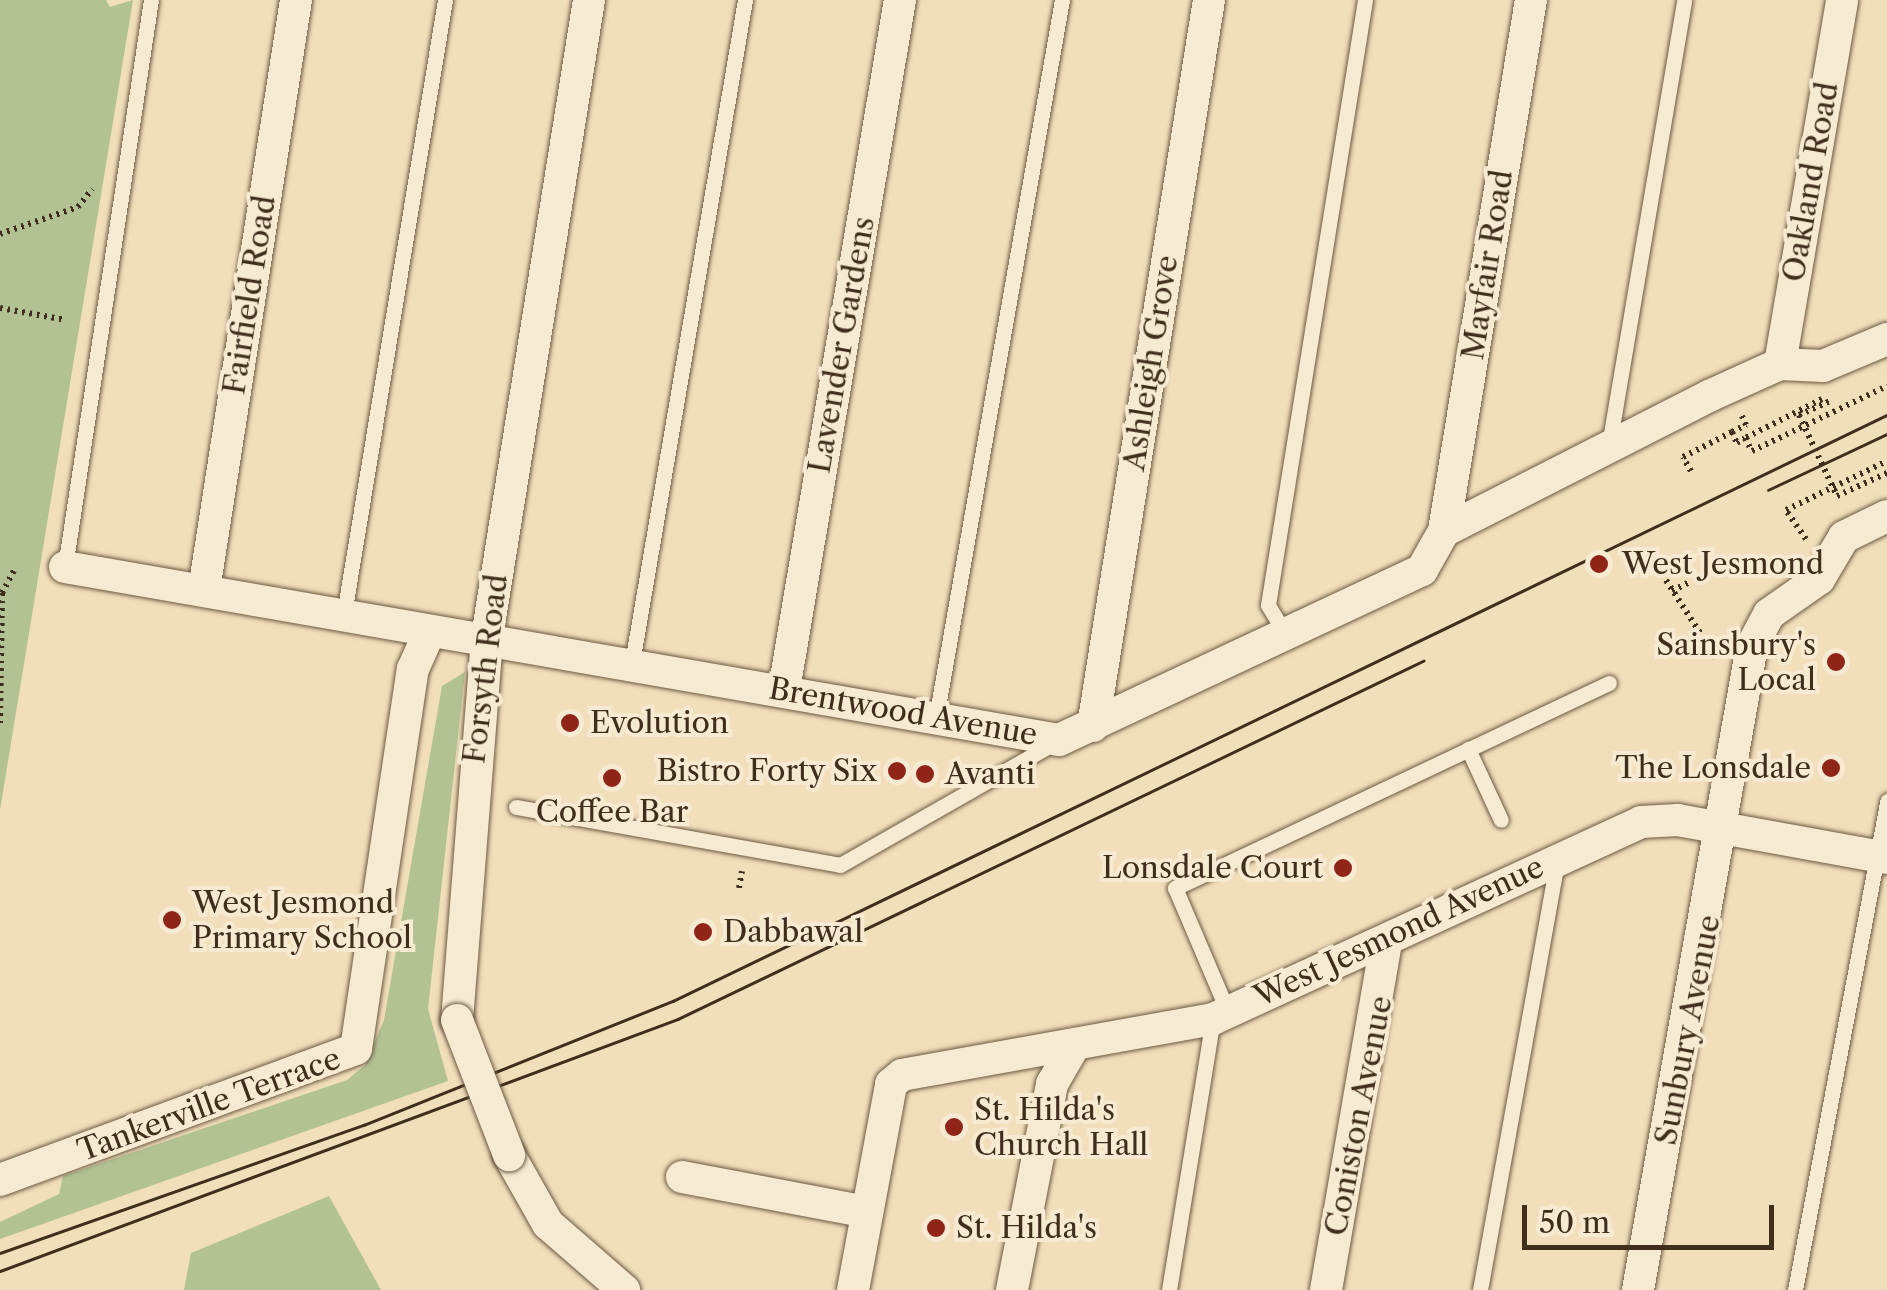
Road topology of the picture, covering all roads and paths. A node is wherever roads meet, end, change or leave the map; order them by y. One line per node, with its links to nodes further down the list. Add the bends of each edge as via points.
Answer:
1 (151, 0): 32 (lane)
2 (296, 0): 36 (street, Fairfield Road)
3 (445, 0): 38 (lane)
4 (589, 0): 41 (street, Forsyth Road)
5 (746, 0): 43 (lane)
6 (900, 0): 46 (street, Lavender Gardens)
7 (1062, 0): 47 (lane)
8 (1209, 0): 49 (street, Ashleigh Grove)
9 (1365, 0): 40 (lane, via 1268,605)
10 (1531, 0): 30 (street, Mayfair Road)
11 (1684, 0): 25 (lane)
12 (1842, 0): 18 (street, Oakland Road)
13 (92, 189): 14 (path, via 78,207)
14 (0, 234)
15 (0, 308): 16 (path)
16 (66, 320)
17 (1887, 340): 19 (street, Brentwood Avenue)
18 (1780, 364): 19 (street, Brentwood Avenue); 25 (street, Brentwood Avenue)
19 (1822, 366): 24 (path, via 1833,393)
20 (1887, 386): 24 (path)
21 (1799, 416): 28 (path, bridge, via 1837,496)
22 (1746, 425): 23 (path)
23 (1732, 432): 24 (path, via 1736,442); 27 (path, via 1683,456)
24 (1747, 442)
25 (1608, 445): 30 (street, Brentwood Avenue)
26 (1887, 462): 31 (path, via 1786,510 1798,534)
27 (1691, 471)
28 (1887, 474)
29 (1887, 516): 31 (street, Sunbury Avenue, via 1850,532)
30 (1444, 531): 40 (street, Brentwood Avenue, via 1422,570)
31 (1833, 556): 44 (street, Sunbury Avenue, via 1819,579 1769,614)
32 (65, 567): 36 (street, Brentwood Avenue)
33 (14, 570): 42 (path, via 2,593)
34 (1662, 574): 37 (path)
35 (1692, 581): 37 (path)
36 (204, 590): 38 (street, Brentwood Avenue)
37 (1672, 591): 44 (path, via 1710,657)
38 (344, 614): 39 (street, Brentwood Avenue)
39 (429, 632): 41 (street, Brentwood Avenue); 62 (street, Tankerville Terrace, via 413,669 356,1049)
40 (1286, 634): 49 (street, Brentwood Avenue)
41 (487, 637): 43 (street, Brentwood Avenue); 64 (street, Forsyth Road, bridge, via 457,1020 509,1155 548,1224)
42 (2, 640): 48 (path)
43 (632, 664): 46 (street, Brentwood Avenue)
44 (1747, 665): 55 (street, Sunbury Avenue)
45 (1609, 683): 51 (lane)
46 (784, 690): 47 (street, Brentwood Avenue)
47 (936, 718): 50 (street, Brentwood Avenue)
48 (0, 723)
49 (1093, 726): 50 (street, Brentwood Avenue)
50 (1059, 740): 53 (lane, via 1016,772 840,865)
51 (1468, 749): 54 (lane); 59 (lane, via 1175,888)
52 (1887, 801): 56 (lane)
53 (516, 807)
54 (1501, 820)
55 (1724, 828): 56 (street, West Jesmond Avenue); 57 (street, West Jesmond Avenue, via 1660,819); 70 (street, Sunbury Avenue)
56 (1882, 857): 71 (lane)
57 (1556, 858): 58 (street, West Jesmond Avenue); 69 (lane)
58 (1386, 941): 59 (street, West Jesmond Avenue); 68 (street, Coniston Avenue)
59 (1221, 1015): 60 (street, West Jesmond Avenue); 67 (lane)
60 (1072, 1050): 63 (street, West Jesmond Avenue, via 902,1074 891,1084); 66 (street, via 1052,1084)
61 (682, 1178): 63 (street)
62 (0, 1180)
63 (866, 1212): 65 (street, West Jesmond Avenue)
64 (624, 1290)
65 (853, 1290)
66 (1012, 1290)
67 (1169, 1290)
68 (1326, 1290)
69 (1480, 1290)
70 (1638, 1290)
71 (1796, 1290)

